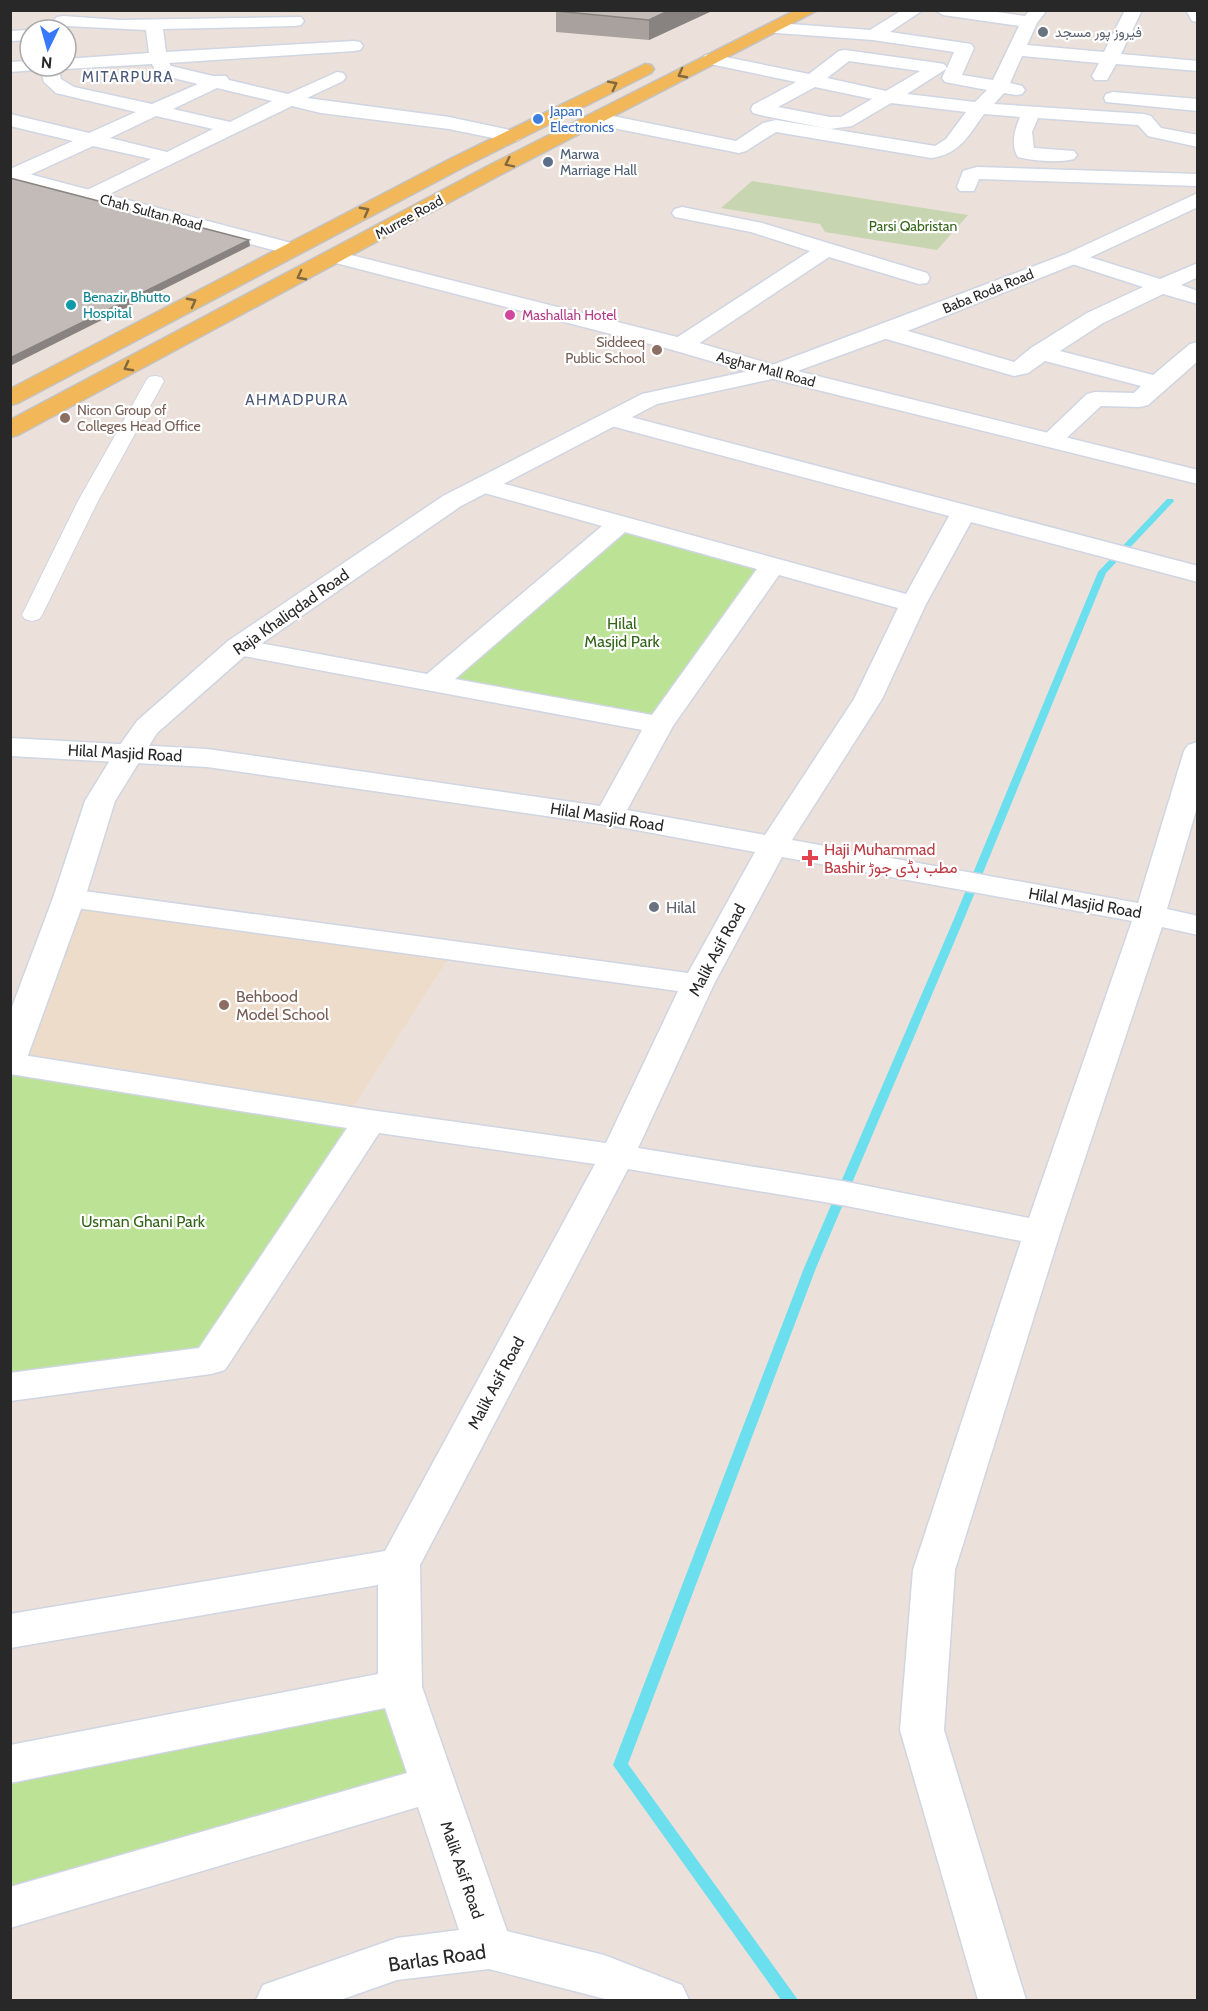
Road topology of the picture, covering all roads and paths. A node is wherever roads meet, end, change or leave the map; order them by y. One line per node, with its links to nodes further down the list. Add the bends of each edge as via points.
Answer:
1 (810, 10): 13 (main road, Murree Road)
2 (915, 10): 14 (street)
3 (943, 10): 6 (street)
4 (1134, 10): 22 (street)
5 (1194, 10): 10 (street)
6 (975, 15): 8 (street); 15 (street)
7 (294, 16): 9 (street); 17 (street)
8 (1034, 16): 18 (street)
9 (203, 17): 12 (street); 19 (street)
10 (1197, 17)
11 (78, 22): 12 (street)
12 (154, 24): 20 (street)
13 (777, 28): 14 (street); 21 (main road, Murree Road)
14 (873, 35): 15 (street)
15 (931, 43): 32 (street, via 965,48 951,78)
16 (354, 46): 17 (street)
17 (299, 50): 19 (street)
18 (1018, 50): 22 (street); 32 (street)
19 (204, 55): 20 (street)
20 (158, 57): 24 (street); 31 (street, via 163,69)
21 (711, 58): 30 (street); 42 (main road, Murree Road, one-way to 42)
22 (1111, 58): 25 (street); 37 (street, via 1095,97)
23 (661, 62): 46 (main road, Murree Road, one-way to 23)
24 (78, 63)
25 (1197, 66)
26 (248, 67): 31 (street)
27 (1197, 70): 38 (street)
28 (337, 77): 36 (street)
29 (50, 78): 34 (street, via 56,86)
30 (812, 81): 35 (street); 35 (street, via 845,55 938,68); 35 (street, via 760,109 838,123)
31 (214, 82): 36 (street); 40 (street)
32 (998, 88): 33 (street); 39 (street)
33 (1033, 91)
34 (77, 93): 40 (street); 44 (street)
35 (889, 97): 39 (street)
36 (291, 100): 45 (street); 46 (street)
37 (1151, 101): 38 (street); 43 (street)
38 (1192, 104)
39 (979, 108): 41 (street); 42 (street, via 953,143 935,152 776,126 739,147)
40 (153, 111): 45 (street); 48 (street)
41 (1032, 111): 43 (street); 49 (street, via 1023,132 1025,153)
42 (598, 119): 59 (main road, Murree Road, one-way to 59)
43 (1138, 119): 47 (street, via 1144,120 1158,141)
44 (13, 121): 48 (street)
45 (233, 128): 50 (street)
46 (512, 136): 57 (main road, Murree Road, one-way to 46)
47 (1194, 137)
48 (90, 140): 50 (street); 51 (street)
49 (1083, 156)
50 (169, 158): 54 (street)
51 (11, 176): 54 (street, Chah Sultan Road)
52 (1197, 180): 53 (street, via 977,173 970,175)
53 (967, 187)
54 (90, 196): 57 (street, Chah Sultan Road)
55 (1197, 199): 60 (street, Baba Roda Road)
56 (682, 213): 58 (street, via 755,227)
57 (292, 249): 72 (main road, Murree Road, one-way to 57)
58 (825, 250): 62 (street); 66 (street)
59 (335, 257): 66 (street, Asghar Mall Road); 74 (main road, Murree Road, one-way to 74)
60 (1073, 258): 63 (street); 65 (street, Baba Roda Road)
61 (1197, 269): 63 (street)
62 (919, 278)
63 (1162, 286): 64 (street); 68 (street, via 1095,318)
64 (1197, 298)
65 (884, 331): 68 (street, via 1006,368 1020,368); 69 (street, Baba Roda Road)
66 (681, 345): 69 (street, Asghar Mall Road)
67 (1197, 349): 71 (street)
68 (1039, 353): 71 (street)
69 (773, 372): 73 (street, Raja Khaliqdad Road, via 650,399); 75 (street, Asghar Mall Road)
70 (154, 381): 83 (street, via 88,501)
71 (1157, 383): 75 (street, via 1140,400 1095,399)
72 (10, 398)
73 (612, 419): 77 (street, Raja Khaliqdad Road); 78 (street)
74 (10, 430)
75 (1051, 440): 76 (street, Asghar Mall Road)
76 (1197, 477)
77 (483, 485): 79 (street); 84 (street, Raja Khaliqdad Road, via 452,501)
78 (964, 512): 81 (street); 82 (street, Malik Asif Road)
79 (621, 523): 80 (street); 85 (street)
80 (774, 564): 82 (street); 86 (street)
81 (1197, 574)
82 (913, 604): 91 (street, Malik Asif Road, via 868,699)
83 (32, 615)
84 (238, 646): 85 (street); 89 (street, Raja Khaliqdad Road, via 147,727)
85 (433, 683): 86 (street)
86 (659, 725): 90 (street)
87 (10, 747): 89 (street, Hilal Masjid Road)
88 (1197, 751): 93 (street)
89 (129, 752): 90 (street, Hilal Masjid Road, via 207,758); 92 (street, Raja Khaliqdad Road, via 100,801)
90 (609, 816): 91 (street, Hilal Masjid Road)
91 (772, 846): 93 (street, Hilal Masjid Road); 95 (street, Malik Asif Road)
92 (69, 898): 95 (street); 96 (street, Raja Khaliqdad Road)
93 (1150, 915): 94 (street, Hilal Masjid Road); 99 (street)
94 (1197, 926)
95 (698, 984): 98 (street, Malik Asif Road)
96 (10, 1060): 97 (street)
97 (370, 1121): 98 (street); 100 (street, via 211,1360)
98 (617, 1156): 99 (street, via 842,1193); 101 (street, Malik Asif Road)
99 (1042, 1233): 110 (street, via 934,1570 922,1730)
100 (10, 1388)
101 (399, 1565): 102 (street); 103 (street, Malik Asif Road)
102 (10, 1631)
103 (400, 1687): 104 (street); 105 (street, Malik Asif Road)
104 (10, 1764)
105 (432, 1784): 106 (street); 107 (street, Malik Asif Road)
106 (10, 1908)
107 (489, 1948): 108 (street, Barlas Road, via 397,1959); 109 (street, Barlas Road, via 604,1977)
108 (280, 2001)
109 (665, 2001)
110 (1002, 2001)

